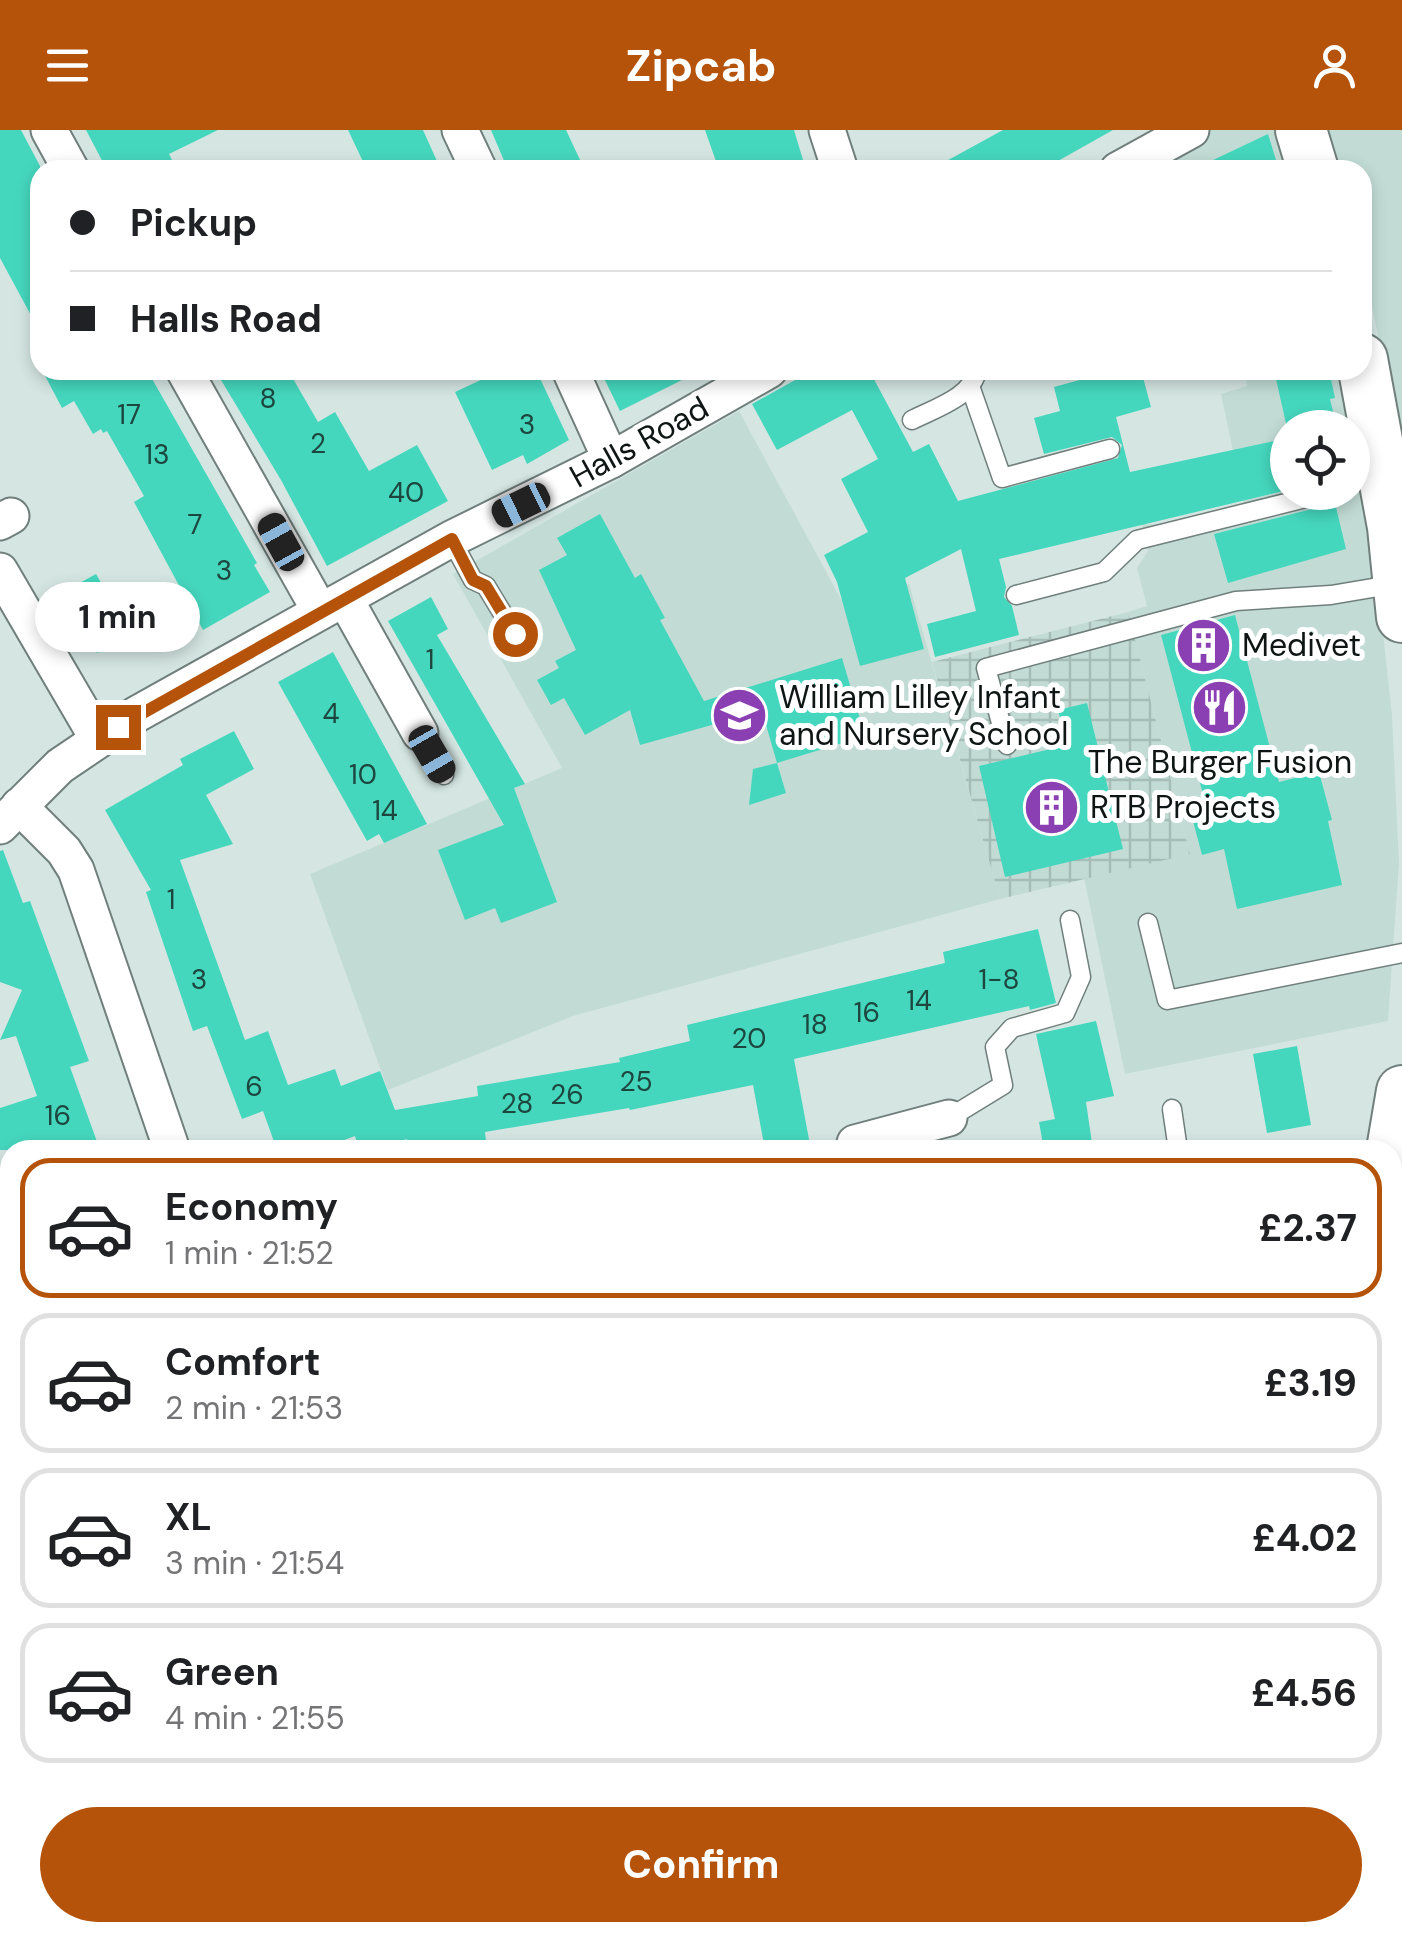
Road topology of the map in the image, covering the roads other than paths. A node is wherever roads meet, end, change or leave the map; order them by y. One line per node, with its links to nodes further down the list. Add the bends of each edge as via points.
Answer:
1 (48, 130): 6 (street)
2 (460, 130): 7 (street)
3 (827, 130): 8 (street)
4 (1191, 130): 9 (street)
5 (1300, 130): 10 (main road)
6 (65, 160)
7 (474, 160)
8 (837, 160)
9 (1136, 160)
10 (1310, 160)
11 (190, 380): 26 (street)
12 (575, 380): 19 (street)
13 (752, 380): 19 (street, Halls Road)
14 (971, 380): 17 (lane, via 960,395)
15 (974, 380): 18 (lane, via 1002,478)
16 (1366, 380): 20 (main road)
17 (912, 420)
18 (1110, 449)
19 (612, 460): 22 (street, Halls Road)
20 (1387, 503): 25 (main road)
21 (1270, 507): 24 (lane, via 1137,540 1104,572)
22 (452, 539): 26 (street, Halls Road); 27 (lane, via 473,580 486,586)
23 (0, 571): 29 (street)
24 (1016, 596)
25 (1400, 600): 30 (lane, via 1236,600 986,668)
26 (332, 605): 28 (street); 29 (street, Halls Road)
27 (515, 634)
28 (420, 732): 31 (lane)
29 (98, 739): 32 (street, Halls Road)
30 (1007, 746)
31 (444, 775)
32 (10, 816): 39 (street, via 64,851 76,870)
33 (1070, 920): 38 (lane, via 1082,977 1065,1013 1012,1028 995,1047 1002,1085)
34 (1148, 923): 35 (lane, via 1166,1000)
35 (1402, 952)
36 (1402, 1091): 42 (main road)
37 (1172, 1109): 41 (lane)
38 (948, 1118): 40 (street)
39 (169, 1140)
40 (866, 1140)
41 (1177, 1140)
42 (1394, 1140)

